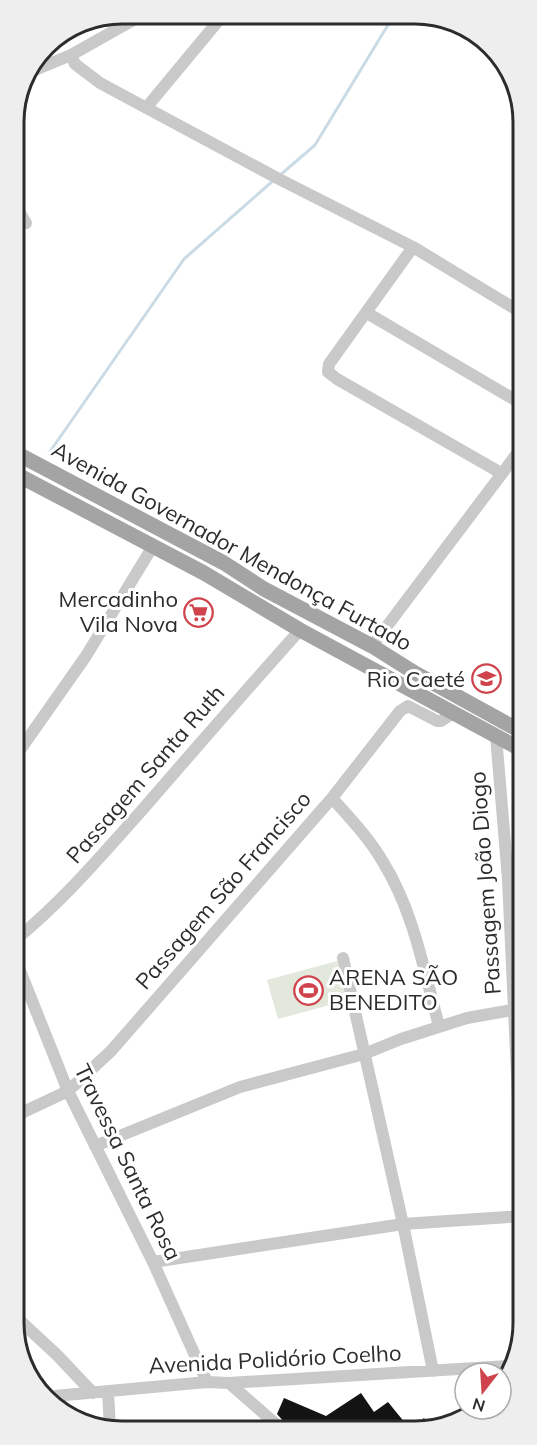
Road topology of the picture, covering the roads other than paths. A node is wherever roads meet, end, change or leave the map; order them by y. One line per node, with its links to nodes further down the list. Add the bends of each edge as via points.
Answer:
1 (126, 24): 3 (street)
2 (217, 24): 5 (street)
3 (71, 55): 4 (street); 5 (street, via 75,64 100,83)
4 (39, 68)
5 (146, 108): 8 (street)
6 (24, 220): 7 (street)
7 (26, 223)
8 (413, 247): 9 (street); 10 (street)
9 (513, 308)
10 (367, 313): 11 (street); 14 (street, via 329,364 330,374)
11 (513, 399)
12 (24, 457): 18 (main road, Avenida Governador Mendonça Furtado)
13 (513, 458): 14 (street)
14 (501, 473): 18 (street)
15 (24, 478): 16 (main road, Avenida Governador Mendonça Furtado)
16 (153, 546): 17 (main road, Avenida Governador Mendonça Furtado); 22 (street, via 86,656)
17 (300, 630): 19 (main road, Avenida Governador Mendonça Furtado); 27 (street, Passagem Santa Ruth, via 89,871)
18 (372, 646): 20 (main road, Avenida Governador Mendonça Furtado)
19 (453, 713): 21 (main road, Avenida Governador Mendonça Furtado); 24 (street, Passagem São Francisco, via 437,721 412,707 404,707)
20 (513, 727)
21 (496, 736): 23 (main road, Avenida Governador Mendonça Furtado); 25 (street, Passagem João Diogo)
22 (24, 744)
23 (513, 745)
24 (332, 798): 32 (street, via 370,842 395,884 412,924); 34 (street, Passagem São Francisco, via 111,1051)
25 (508, 879): 26 (street); 28 (street, Passagem João Diogo)
26 (513, 879)
27 (24, 933)
28 (513, 938)
29 (343, 958): 33 (street)
30 (24, 981): 34 (street, Travessa Santa Rosa)
31 (513, 1010): 32 (street)
32 (439, 1026): 33 (street)
33 (364, 1053): 36 (street, via 240,1087); 38 (street)
34 (68, 1091): 35 (street, Passagem São Francisco); 36 (street, Travessa Santa Rosa)
35 (24, 1112)
36 (95, 1146): 39 (street, Travessa Santa Rosa)
37 (513, 1217): 38 (street)
38 (403, 1224): 39 (street); 42 (street)
39 (153, 1262): 43 (street, Travessa Santa Rosa)
40 (24, 1325): 46 (street)
41 (453, 1370): 42 (street, Avenida Polidório Coelho)
42 (433, 1371): 44 (street, Avenida Polidório Coelho)
43 (207, 1382): 44 (street, Avenida Polidório Coelho); 45 (street, Avenida Polidório Coelho)
44 (229, 1383): 49 (street)
45 (108, 1391): 46 (street, Avenida Polidório Coelho); 48 (street)
46 (93, 1393): 47 (street, Avenida Polidório Coelho)
47 (57, 1396)
48 (110, 1420)
49 (273, 1421)

